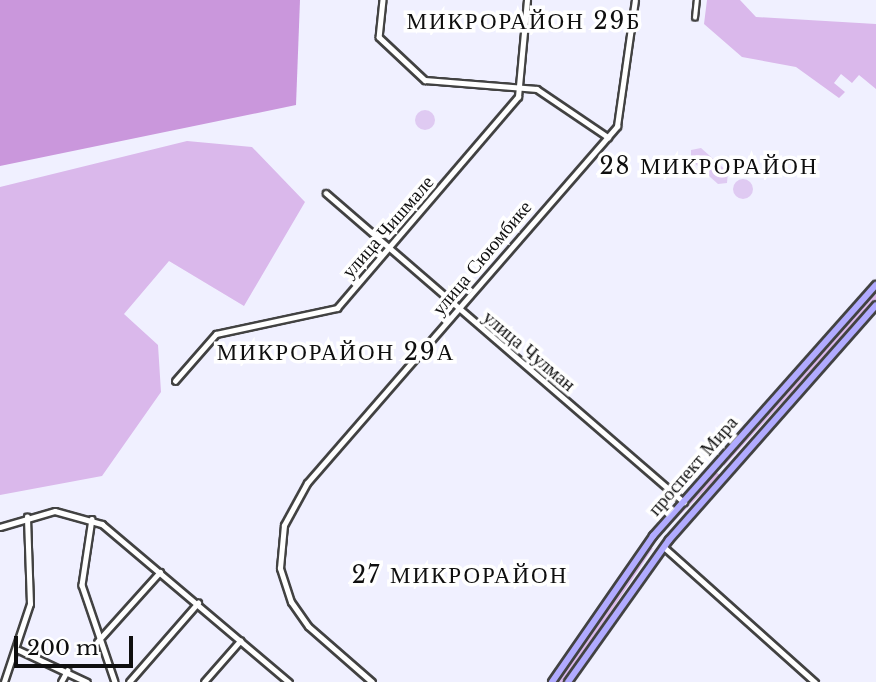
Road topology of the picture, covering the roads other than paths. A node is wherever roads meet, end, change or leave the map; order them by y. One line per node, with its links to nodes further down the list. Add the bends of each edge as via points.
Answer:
1 (383, 0): 6 (street, via 379,37 425,80)
2 (527, 0): 6 (street, улица Чишмале)
3 (635, 0): 7 (street, улица Сююмбике, via 621,117)
4 (697, 0): 5 (street)
5 (695, 18)
6 (520, 88): 7 (street, via 558,98); 9 (street, улица Чишмале, via 513,106)
7 (608, 137): 12 (street, улица Сююмбике)
8 (326, 193): 9 (street, улица Чулман)
9 (389, 250): 12 (street, улица Чулман); 13 (street, улица Чишмале, via 337,308 216,334)
10 (876, 285): 14 (main road, проспект Мира)
11 (876, 305): 15 (main road, проспект Мира)
12 (459, 310): 16 (street, улица Чулман); 35 (street, улица Сююмбике, via 303,488 282,531 282,579 296,611)
13 (174, 381)
14 (713, 466): 15 (main road, via 723,468); 16 (main road, проспект Мира)
15 (723, 476): 21 (main road, проспект Мира)
16 (684, 502): 20 (main road, проспект Мира)
17 (27, 517): 18 (street, via 63,511); 19 (street); 26 (street, via 33,583)
18 (92, 519): 22 (street); 25 (street, via 82,585)
19 (0, 527)
20 (653, 536): 21 (main road, via 654,544); 36 (main road, проспект Мира)
21 (664, 546): 37 (main road, проспект Мира); 38 (street)
22 (160, 572): 23 (street); 25 (street)
23 (198, 603): 24 (street); 32 (street)
24 (240, 641): 33 (street); 34 (street)
25 (97, 642): 31 (street)
26 (19, 650): 27 (street); 28 (street)
27 (67, 671): 29 (street); 30 (street)
28 (4, 682)
29 (61, 682)
30 (87, 682)
31 (115, 682)
32 (129, 682)
33 (204, 682)
34 (289, 682)
35 (372, 682)
36 (552, 682)
37 (568, 682)
38 (814, 682)

